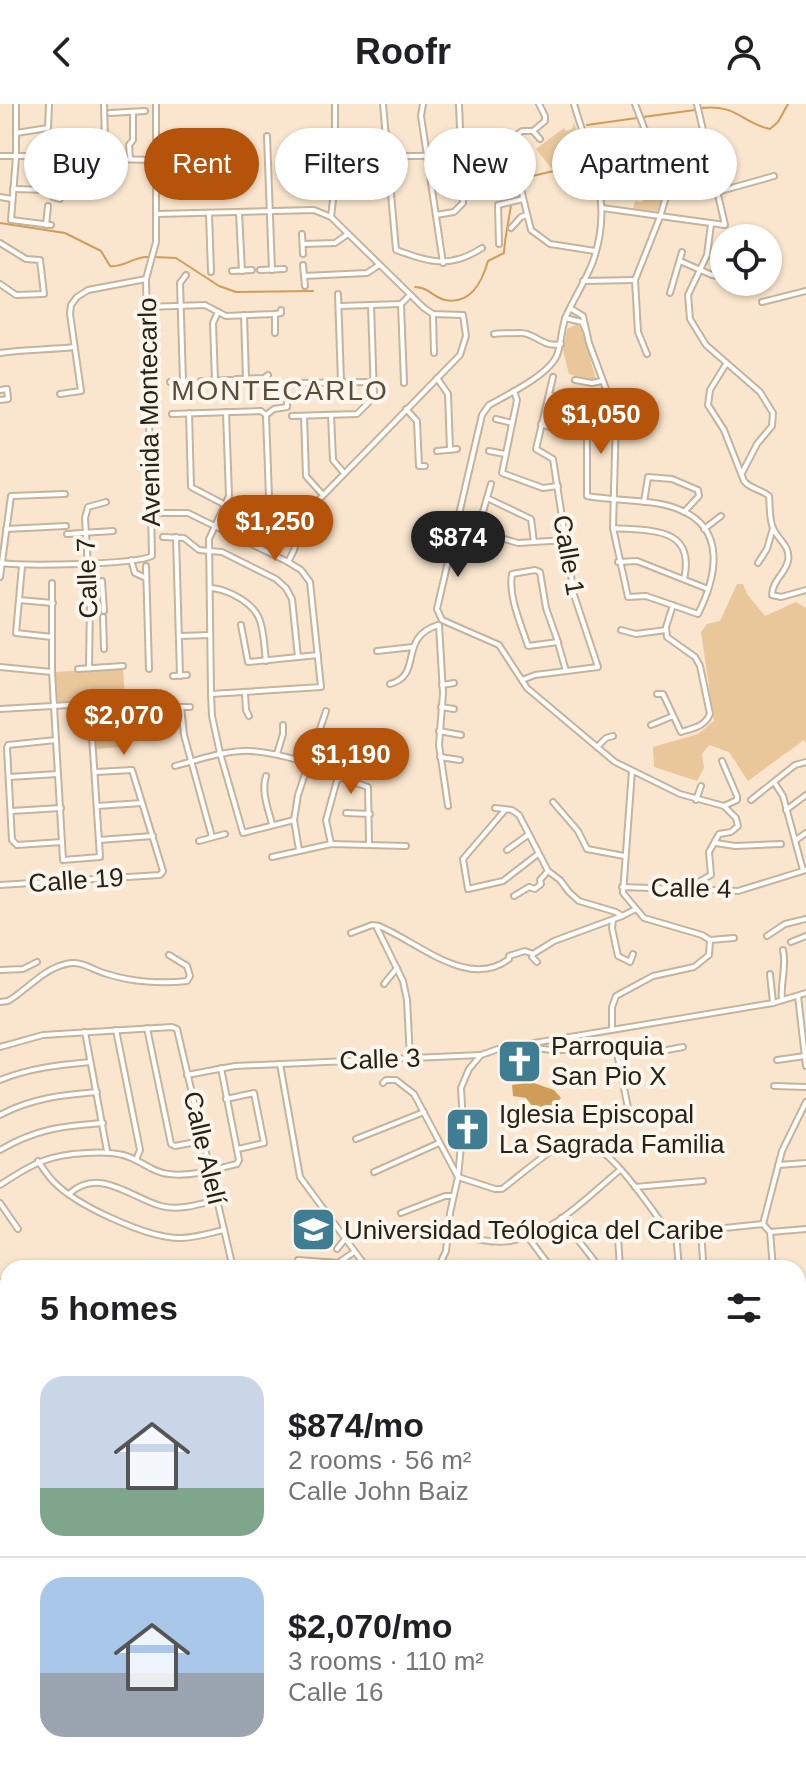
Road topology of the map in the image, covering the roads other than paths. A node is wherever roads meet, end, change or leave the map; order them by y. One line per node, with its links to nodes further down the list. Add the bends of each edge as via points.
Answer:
1 (16, 104): 25 (street)
2 (49, 104): 25 (street, via 48,128)
3 (104, 104): 16 (street)
4 (156, 104): 17 (street, Avenida Montecarlo)
5 (335, 104): 18 (street)
6 (383, 104): 19 (street)
7 (423, 104): 28 (street)
8 (459, 104): 20 (street)
9 (539, 104): 21 (street, via 545,118)
10 (574, 104): 22 (street)
11 (635, 104): 23 (street)
12 (697, 104): 24 (street)
13 (145, 111): 14 (street)
14 (133, 112): 15 (street); 33 (street)
15 (110, 113)
16 (105, 128)
17 (156, 128)
18 (335, 128)
19 (385, 128)
20 (460, 128)
21 (536, 128)
22 (581, 128)
23 (645, 128)
24 (702, 128)
25 (16, 133): 31 (street)
26 (536, 134): 29 (street)
27 (267, 136): 53 (street)
28 (424, 136)
29 (540, 139)
30 (0, 156): 31 (street)
31 (16, 157): 32 (street); 37 (street)
32 (24, 157)
33 (130, 159): 34 (street)
34 (144, 160)
35 (774, 176): 36 (street)
36 (737, 186)
37 (13, 189): 38 (street); 40 (street)
38 (24, 189)
39 (0, 197): 40 (street)
40 (12, 199): 51 (street, via 11,220 48,225)
41 (156, 200): 55 (street, Avenida Montecarlo)
42 (332, 200): 59 (street)
43 (392, 200): 75 (street, via 396,250)
44 (434, 200): 57 (street)
45 (463, 200): 57 (street, via 454,212)
46 (519, 200): 69 (street, via 498,205)
47 (523, 200): 58 (street)
48 (601, 200): 52 (street)
49 (666, 200): 60 (street)
50 (719, 200): 62 (street)
51 (48, 206)
52 (602, 208): 60 (street); 71 (street)
53 (270, 212): 54 (street); 59 (street, via 314,210); 81 (street)
54 (239, 213): 56 (street); 84 (street)
55 (156, 214): 56 (street); 89 (street, Avenida Montecarlo, via 156,242)
56 (209, 214): 85 (street)
57 (436, 215): 75 (street)
58 (527, 215): 63 (street); 71 (street, via 531,230 545,242)
59 (331, 217): 66 (street)
60 (660, 217): 61 (street); 90 (street)
61 (711, 224)
62 (725, 224)
63 (511, 228)
64 (710, 232): 82 (street)
65 (302, 234): 68 (street)
66 (348, 234): 68 (street, via 335,243); 77 (street)
67 (0, 243): 92 (street, via 26,259 40,260 44,294 16,295)
68 (303, 244): 73 (street)
69 (499, 244)
70 (482, 248): 75 (street)
71 (595, 251): 91 (street)
72 (682, 252): 74 (street)
73 (303, 254)
74 (680, 261): 82 (street); 95 (street)
75 (443, 263)
76 (303, 265): 88 (street)
77 (379, 265): 88 (street, via 367,273); 97 (street)
78 (284, 269): 81 (street)
79 (252, 270): 84 (street)
80 (260, 270): 81 (street)
81 (272, 270)
82 (700, 270): 86 (street); 121 (street, via 688,295 690,319)
83 (232, 271): 84 (street)
84 (242, 271)
85 (211, 272)
86 (710, 273)
87 (186, 275): 100 (street, via 180,283)
88 (304, 276): 93 (street)
89 (146, 279): 103 (street, Avenida Montecarlo); 117 (street, via 77,297 70,314)
90 (635, 280): 91 (street); 120 (street, via 638,332)
91 (583, 281): 104 (street)
92 (0, 284)
93 (305, 286)
94 (806, 291): 98 (street)
95 (670, 293)
96 (338, 294): 102 (street)
97 (410, 295): 99 (street); 108 (street)
98 (762, 302)
99 (401, 304): 101 (street); 136 (street)
100 (181, 305): 103 (street); 106 (street, via 205,305); 132 (street)
101 (371, 305): 102 (street); 134 (street)
102 (339, 306): 133 (street)
103 (146, 307): 175 (street, Avenida Montecarlo)
104 (570, 308): 110 (street); 111 (street)
105 (281, 310): 107 (street)
106 (218, 312): 109 (street); 129 (street, via 213,323)
107 (275, 314): 109 (street); 113 (street)
108 (433, 314): 119 (street); 124 (street, via 463,315 464,348)
109 (244, 315): 125 (street)
110 (582, 315): 112 (street); 115 (street)
111 (567, 318): 112 (street); 115 (street); 116 (street)
112 (576, 319): 115 (street)
113 (275, 333)
114 (494, 334): 116 (street, via 525,333)
115 (587, 334): 130 (street)
116 (561, 344): 138 (street, via 553,364)
117 (74, 347): 118 (street); 139 (street, via 81,391)
118 (0, 353)
119 (434, 353)
120 (647, 354)
121 (726, 364): 164 (street, via 710,390 708,405); 164 (street, via 760,392 773,413 772,426)
122 (268, 375): 125 (street)
123 (553, 377): 140 (street)
124 (437, 378): 144 (street); 159 (street, via 448,394 453,449)
125 (246, 379): 129 (street)
126 (575, 380): 130 (street)
127 (192, 381): 132 (street)
128 (201, 381): 129 (street)
129 (215, 381)
130 (602, 381): 153 (street)
131 (170, 382): 132 (street)
132 (183, 382)
133 (341, 382): 134 (street); 135 (street)
134 (373, 382): 150 (street, via 374,397 357,414)
135 (300, 383)
136 (404, 383)
137 (0, 390): 141 (street, via 7,389 8,399)
138 (514, 391): 156 (street); 177 (street, via 482,415)
139 (60, 394)
140 (550, 395): 142 (street); 157 (street)
141 (0, 400)
142 (565, 400)
143 (287, 403): 149 (street)
144 (406, 409): 162 (street, via 417,421 419,466); 163 (street)
145 (226, 412): 146 (street); 149 (street); 173 (street)
146 (189, 413): 148 (street); 173 (street, via 191,487)
147 (587, 413): 155 (street)
148 (172, 414)
149 (266, 415): 173 (street, via 269,497 260,523)
150 (331, 415): 152 (street); 163 (street, via 333,460)
151 (292, 416): 152 (street)
152 (307, 416): 168 (street, via 306,476)
153 (616, 416): 155 (street); 170 (street)
154 (496, 419): 156 (street)
155 (589, 420): 170 (street, via 585,493)
156 (512, 423): 161 (street)
157 (541, 424): 158 (street); 166 (street, Calle 1, via 536,449 553,459)
158 (567, 433)
159 (437, 451)
160 (489, 451): 161 (street)
161 (505, 454): 166 (street, via 502,473 543,488)
162 (425, 466)
163 (344, 473): 168 (street)
164 (742, 473): 181 (street, via 748,485 769,496)
165 (491, 484): 169 (street)
166 (558, 486): 190 (street, Calle 1)
167 (65, 494): 182 (street, via 11,496)
168 (322, 494): 196 (street, via 306,513)
169 (487, 498): 185 (street); 191 (street, via 531,519)
170 (614, 501): 172 (street); 180 (street)
171 (106, 502): 186 (street, Calle 7, via 88,507)
172 (644, 503): 174 (street); 174 (street, via 648,477 672,479 698,490 699,496)
173 (225, 506): 179 (street)
174 (684, 512): 183 (street)
175 (153, 513): 179 (street, via 188,513); 194 (street, Avenida Montecarlo, via 152,556)
176 (721, 516): 183 (street)
177 (456, 525): 185 (street); 215 (street, via 437,601)
178 (66, 526): 182 (street)
179 (215, 526): 192 (street); 196 (street)
180 (613, 528): 197 (street); 204 (street, via 661,532 676,539 687,559)
181 (773, 528): 198 (street); 209 (street, via 788,558 772,595)
182 (6, 529): 199 (street)
183 (704, 529): 208 (street, via 715,560)
184 (113, 531): 186 (street)
185 (476, 531): 191 (street); 193 (street)
186 (85, 533): 187 (street); 195 (street, Calle 7)
187 (67, 534)
188 (163, 537): 189 (street)
189 (176, 537): 192 (street); 222 (street)
190 (566, 540): 191 (street); 236 (street, Calle 1, via 574,595 598,667)
191 (534, 542)
192 (208, 550): 207 (street); 229 (street, via 222,552 286,588 292,599)
193 (472, 550)
194 (131, 560): 195 (street); 203 (street, via 135,573)
195 (87, 562): 200 (street); 212 (street, Calle 7)
196 (288, 562): 228 (street, via 310,582)
197 (618, 562): 204 (street, via 637,561); 214 (street, via 628,597 646,596)
198 (758, 563)
199 (1, 564): 200 (street); 202 (street)
200 (22, 566): 211 (street)
201 (146, 566): 203 (street)
202 (0, 577)
203 (146, 578): 235 (street)
204 (684, 579): 208 (street)
205 (102, 581): 210 (street)
206 (52, 583): 213 (street)
207 (210, 588): 221 (street); 230 (street, via 221,588 257,610)
208 (708, 589): 214 (street, via 698,614)
209 (806, 590)
210 (103, 599): 212 (street); 220 (street)
211 (19, 600): 213 (street); 223 (street, via 16,633)
212 (90, 600): 219 (street, Calle 7)
213 (53, 603): 223 (street)
214 (673, 605): 218 (street)
215 (440, 622): 225 (street, via 421,632); 241 (street, via 499,645); 244 (street)
216 (241, 625): 230 (street, via 248,662)
217 (621, 630): 218 (street)
218 (666, 630): 257 (street, via 667,637 700,666 710,714 703,725 681,732)
219 (88, 633): 220 (street); 233 (street, Calle 7)
220 (103, 633): 226 (street)
221 (210, 635): 222 (street); 245 (street)
222 (180, 636): 240 (street)
223 (52, 637): 237 (street)
224 (558, 642): 224 (street, via 540,572 512,574 514,602 528,646); 236 (street)
225 (413, 647): 227 (street); 243 (street, via 406,675)
226 (104, 649)
227 (377, 651)
228 (319, 655): 229 (street); 246 (street, via 321,687)
229 (298, 657): 230 (street)
230 (266, 661)
231 (123, 666): 233 (street)
232 (0, 667): 237 (street)
233 (89, 668): 234 (street)
234 (78, 669)
235 (149, 669)
236 (566, 671): 241 (street, Calle 1)
237 (52, 672): 248 (street)
238 (187, 675): 240 (street)
239 (173, 676): 240 (street)
240 (180, 676)
241 (522, 680): 264 (street)
242 (454, 683): 244 (street)
243 (390, 684)
244 (442, 685): 252 (street)
245 (211, 694): 246 (street); 265 (street)
246 (245, 694): 256 (street)
247 (657, 694): 257 (street, via 663,694)
248 (54, 706): 253 (street); 263 (street); 275 (street, via 90,706)
249 (172, 707): 250 (street)
250 (181, 707): 251 (street); 270 (street)
251 (190, 707)
252 (441, 707): 254 (street); 260 (street)
253 (0, 709)
254 (454, 709)
255 (326, 711): 272 (street)
256 (249, 716)
257 (673, 716): 259 (street)
258 (283, 725): 266 (street)
259 (651, 725)
260 (439, 731): 261 (street); 267 (street)
261 (461, 735)
262 (613, 736): 264 (street)
263 (56, 740): 276 (street); 278 (street, via 8,745)
264 (597, 747): 274 (street)
265 (220, 753): 266 (street, via 248,749); 270 (street); 299 (street, via 243,833)
266 (277, 754): 272 (street)
267 (440, 757): 268 (street); 289 (street)
268 (460, 760)
269 (722, 761): 290 (street, via 737,796)
270 (190, 762): 273 (street); 304 (street)
271 (806, 762): 279 (street)
272 (308, 763): 298 (street)
273 (175, 766)
274 (632, 770): 284 (street); 317 (street)
275 (96, 772): 287 (street, via 132,770); 288 (street)
276 (58, 774): 278 (street); 291 (street)
277 (266, 776): 299 (street, via 264,795)
278 (9, 777): 282 (street)
279 (774, 782): 285 (street); 294 (street)
280 (701, 786): 284 (street)
281 (0, 791): 282 (street)
282 (9, 791): 295 (street)
283 (805, 796): 294 (street)
284 (696, 800): 290 (street)
285 (751, 800)
286 (553, 802): 317 (street, via 587,849)
287 (142, 803): 288 (street); 303 (street)
288 (97, 806): 305 (street)
289 (448, 806)
290 (724, 806): 309 (street, via 738,826 719,834)
291 (61, 808): 295 (street); 308 (street)
292 (495, 808): 293 (street)
293 (505, 810): 302 (street, via 519,815); 316 (street, via 463,859 468,889 503,881)
294 (786, 810): 306 (street)
295 (10, 811): 308 (street, via 15,844)
296 (346, 813): 297 (street)
297 (370, 814): 310 (street, via 368,787 337,780 326,820); 312 (street)
298 (294, 820): 299 (street); 314 (street)
299 (272, 825)
300 (806, 833): 306 (street)
301 (225, 834): 304 (street)
302 (529, 835): 315 (street); 316 (street)
303 (153, 836): 305 (street); 321 (street, Calle 19, via 160,875)
304 (212, 837): 307 (street)
305 (99, 840): 308 (street, via 100,857 63,860)
306 (796, 840): 319 (street)
307 (199, 841)
308 (62, 842)
309 (716, 843): 311 (street); 323 (street, via 709,852 711,875)
310 (331, 844): 312 (street); 314 (street)
311 (781, 844)
312 (369, 845): 313 (street)
313 (406, 846)
314 (299, 850): 318 (street)
315 (507, 850)
316 (538, 854): 320 (street)
317 (624, 856): 322 (street)
318 (272, 857)
319 (805, 870): 323 (street, Calle 4, via 738,891)
320 (548, 871): 324 (street, via 535,889); 326 (street, via 579,901)
321 (0, 885)
322 (622, 887): 323 (street, Calle 4); 325 (street)
323 (692, 889)
324 (514, 896)
325 (636, 909): 326 (street); 334 (street, via 650,921)
326 (622, 916): 328 (street)
327 (806, 919): 331 (street)
328 (614, 920): 337 (street); 338 (street, via 618,956 630,962)
329 (379, 926): 330 (street); 337 (street, via 449,964 474,970 499,967 516,953); 342 (street)
330 (351, 933)
331 (767, 936)
332 (806, 936): 335 (street)
333 (734, 938): 334 (street)
334 (710, 940): 353 (street, via 709,955 694,967 653,976 616,996)
335 (791, 942)
336 (783, 950): 348 (street)
337 (533, 954): 341 (street)
338 (633, 954)
339 (169, 955): 349 (street, via 187,966 187,981 115,976 67,964)
340 (37, 962): 343 (street)
341 (537, 962)
342 (397, 968): 345 (street); 363 (street, via 407,1000)
343 (0, 970)
344 (770, 974): 350 (street)
345 (384, 984)
346 (806, 993): 347 (street)
347 (798, 996): 348 (street); 351 (street)
348 (782, 1000): 350 (street)
349 (0, 1002)
350 (773, 1003): 353 (street)
351 (803, 1014): 359 (street)
352 (147, 1028): 354 (street); 369 (street, Calle Alelí, via 177,1029); 382 (street, via 171,1144)
353 (612, 1029): 356 (street)
354 (116, 1030): 355 (street); 387 (street, via 140,1150)
355 (85, 1032): 357 (street, via 43,1035); 365 (street)
356 (530, 1045): 360 (street, Calle 3); 378 (street, via 617,1053)
357 (0, 1047)
358 (683, 1047): 361 (street)
359 (805, 1048): 362 (street)
360 (481, 1055): 363 (street, Calle 3); 394 (street, via 461,1088)
361 (640, 1055)
362 (805, 1056): 364 (street); 367 (street)
363 (410, 1058): 366 (street, Calle 3)
364 (777, 1060)
365 (90, 1062): 370 (street, via 49,1065); 374 (street)
366 (280, 1064): 368 (street, Calle 3); 414 (street, via 300,1177)
367 (806, 1066)
368 (221, 1068): 369 (street, Calle 3); 375 (street)
369 (187, 1075): 382 (street, Calle Alelí)
370 (0, 1080)
371 (383, 1083): 377 (street, via 402,1082)
372 (774, 1086): 373 (street)
373 (806, 1087)
374 (97, 1092): 379 (street, via 56,1095); 380 (street)
375 (226, 1099): 384 (street); 384 (street, via 254,1093 264,1143)
376 (806, 1102): 390 (street)
377 (424, 1112): 381 (street); 383 (street)
378 (629, 1113)
379 (0, 1115)
380 (103, 1123): 385 (street, via 39,1130); 386 (street)
381 (356, 1139)
382 (201, 1141): 391 (street, Calle Alelí)
383 (439, 1143): 393 (street); 394 (street)
384 (237, 1149): 391 (street, via 237,1164)
385 (0, 1150)
386 (108, 1152): 387 (street); 388 (street)
387 (136, 1160): 391 (street, via 163,1174)
388 (38, 1161): 396 (street); 398 (street)
389 (806, 1163): 390 (street)
390 (778, 1165): 405 (street)
391 (211, 1170): 400 (street, Calle Alelí)
392 (620, 1170): 394 (street, via 606,1152 578,1141 561,1145 502,1189); 397 (street); 403 (street)
393 (374, 1172)
394 (458, 1177): 399 (street)
395 (703, 1181): 397 (street)
396 (0, 1185)
397 (635, 1187): 412 (street, via 665,1227)
398 (69, 1194): 400 (street, via 84,1184 99,1183 114,1184 163,1207); 408 (street, via 154,1235 182,1238)
399 (453, 1196): 402 (street); 410 (street)
400 (217, 1200): 408 (street, Calle Alelí)
401 (0, 1203): 406 (street)
402 (401, 1213)
403 (561, 1218): 413 (street); 422 (street)
404 (617, 1223): 423 (street)
405 (763, 1224): 409 (street); 411 (street)
406 (18, 1229)
407 (806, 1229): 411 (street)
408 (224, 1230): 417 (street, Calle Alelí)
409 (701, 1230): 412 (street); 425 (street)
410 (448, 1232): 413 (street, via 495,1241); 420 (street)
411 (770, 1232): 426 (street)
412 (676, 1233): 424 (street)
413 (528, 1237): 421 (street)
414 (345, 1239): 415 (street); 416 (street)
415 (337, 1249)
416 (354, 1252): 418 (street); 419 (street)
417 (231, 1260)
418 (345, 1260)
419 (360, 1260)
420 (442, 1260)
421 (545, 1260)
422 (594, 1260)
423 (619, 1260)
424 (678, 1260)
425 (703, 1260)
426 (772, 1260)

